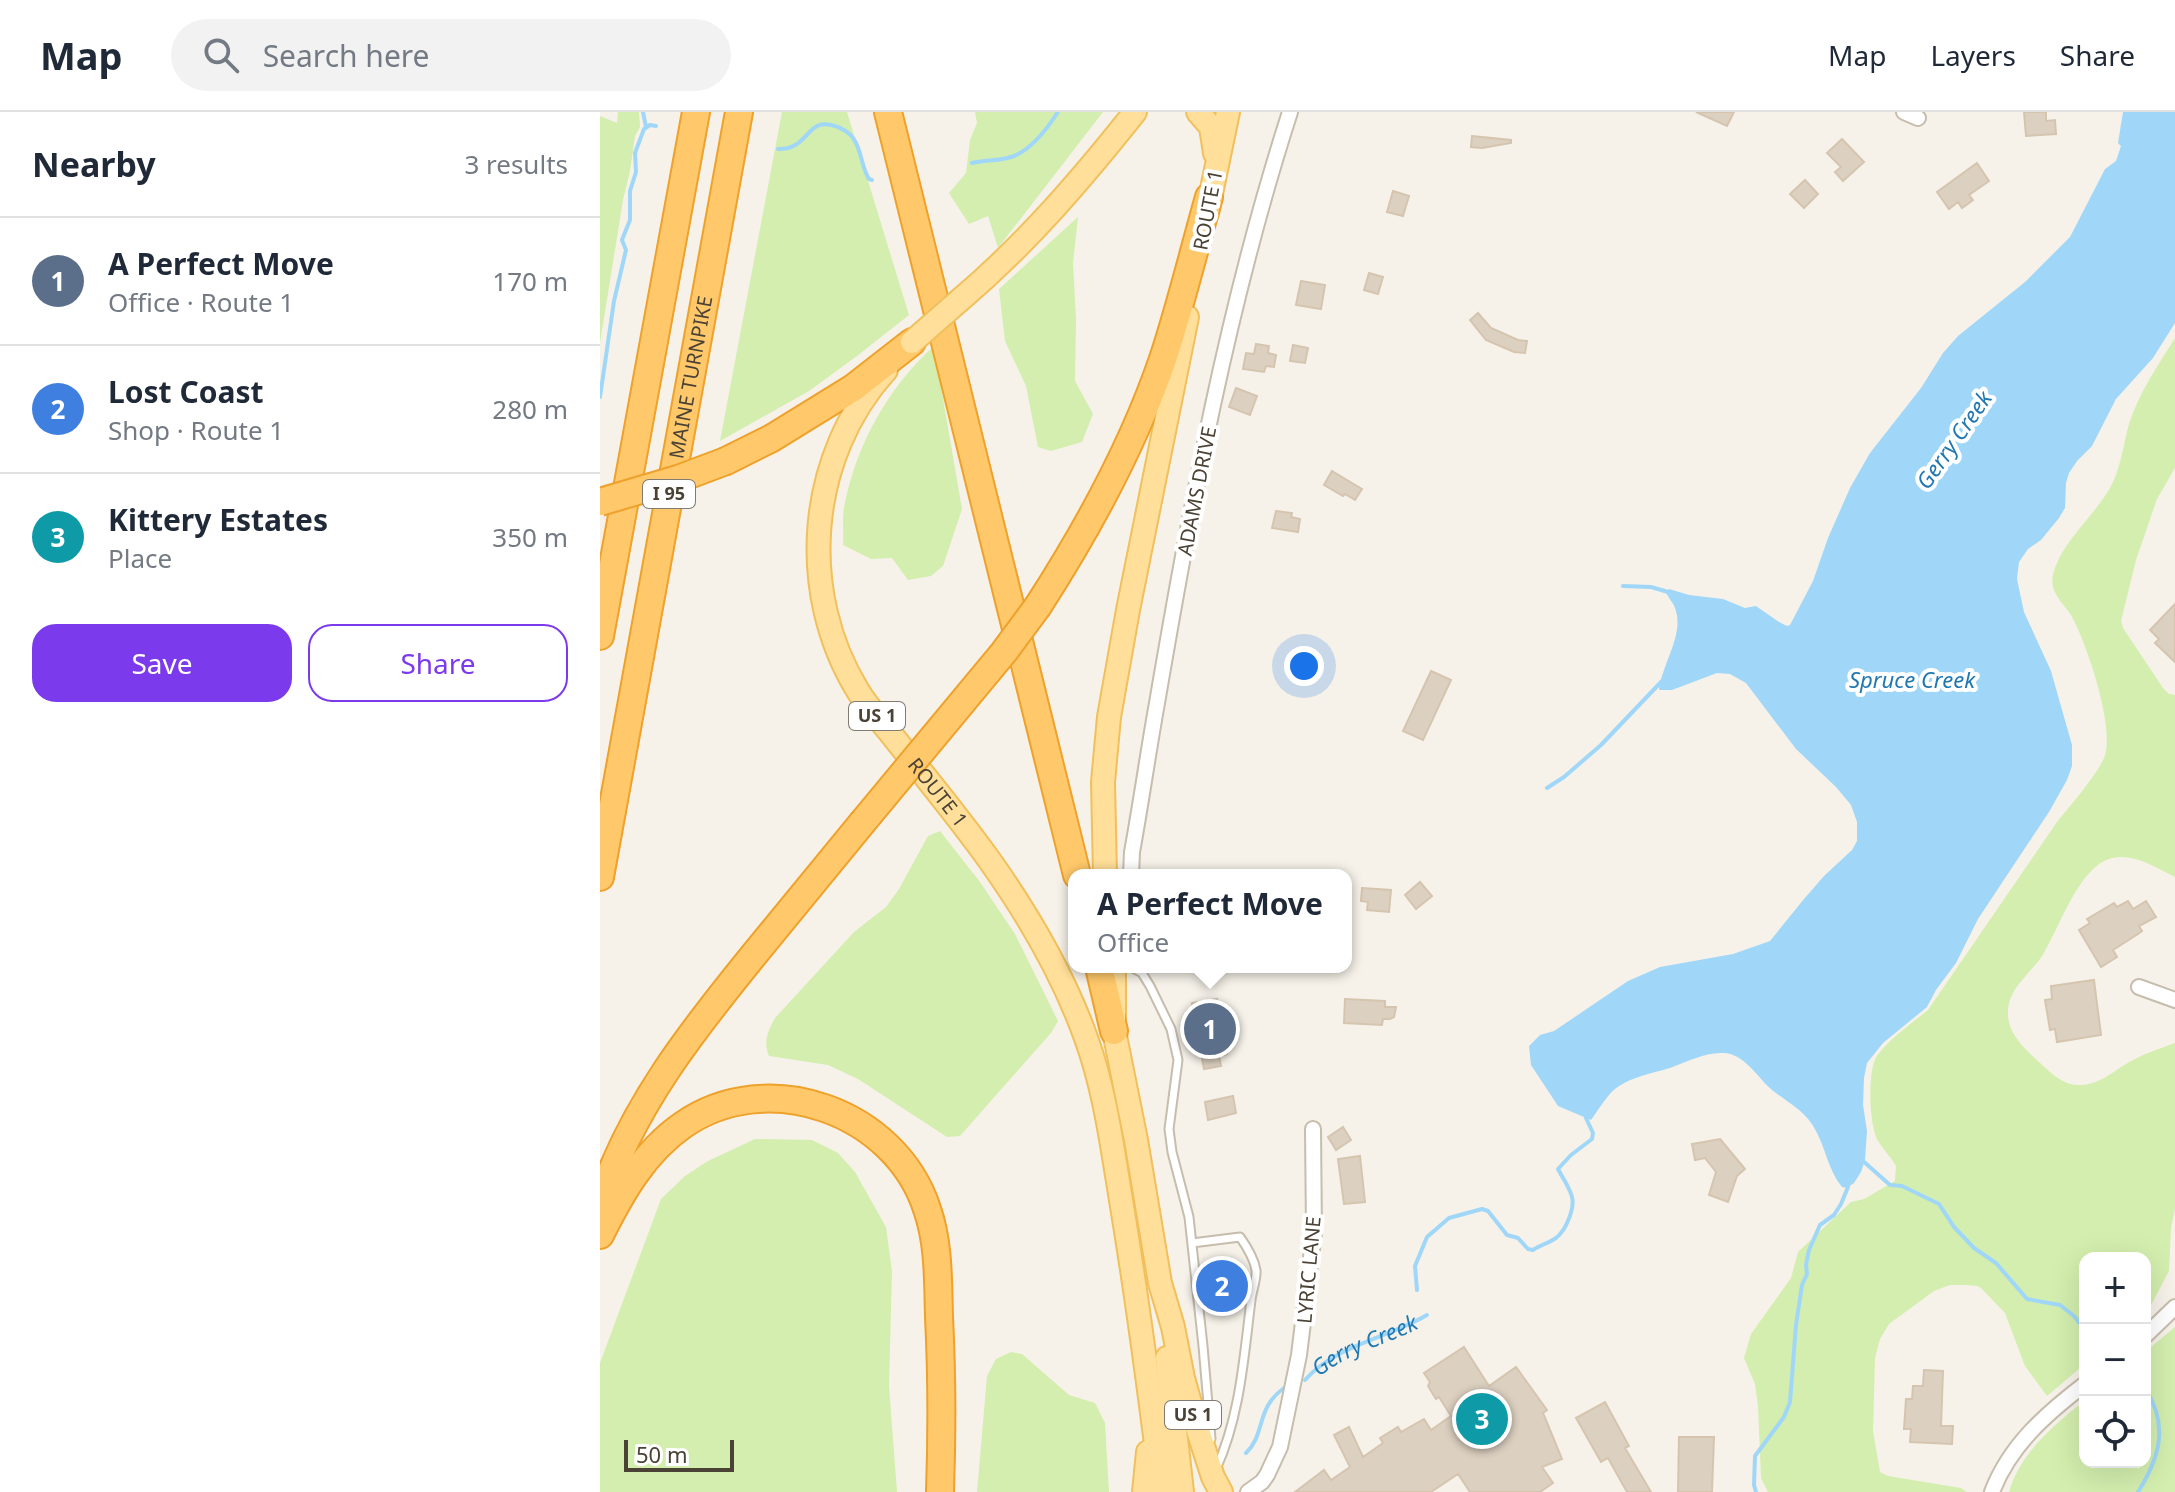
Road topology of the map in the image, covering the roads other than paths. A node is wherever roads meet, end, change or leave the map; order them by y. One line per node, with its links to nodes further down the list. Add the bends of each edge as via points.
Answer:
1 (696, 112): 14 (highway, MAINE TURNPIKE / I 95)
2 (739, 112): 20 (highway, MAINE TURNPIKE / I 95)
3 (888, 112): 17 (highway)
4 (1135, 112): 12 (main road, ROUTE 1 / US 1, bridge, via 1054,210)
5 (1198, 112): 10 (main road, via 1211,127)
6 (1228, 112): 10 (main road, ROUTE 1)
7 (1290, 112): 19 (street, ADAMS DRIVE, via 1221,366 1156,706)
8 (1904, 112): 9 (street)
9 (1918, 118)
10 (1217, 166): 11 (main road, ROUTE 1)
11 (1209, 197): 18 (main road, ROUTE 1, via 1109,717 1103,782); 28 (highway, bridge, via 1149,397 1070,557 1004,652 704,1015 639,1117)
12 (912, 342): 13 (highway, bridge, via 853,388 772,438 678,479); 34 (main road, ROUTE 1 / US 1, via 864,398 837,451 818,543 824,609 858,691 989,859 1069,995 1102,1095)
13 (600, 502)
14 (610, 582): 15 (highway); 16 (highway, MAINE TURNPIKE / I 95)
15 (600, 618)
16 (600, 636)
17 (1076, 869)
18 (1105, 869)
19 (1131, 869)
20 (600, 877)
21 (1100, 973): 26 (highway)
22 (1114, 973): 26 (main road, US 1)
23 (1142, 973): 30 (lane, via 1171,1029 1178,1060 1169,1129)
24 (2139, 987): 25 (street)
25 (2175, 1000)
26 (1114, 1031): 31 (main road, US 1)
27 (1313, 1129): 41 (street, LYRIC LANE, via 1314,1233 1299,1355 1280,1447 1267,1475)
28 (600, 1204)
29 (600, 1235): 37 (highway, via 646,1160 707,1112 735,1103 791,1100 822,1106 874,1133 910,1174 931,1223 942,1389)
30 (1192, 1243): 36 (lane); 36 (lane, via 1240,1237 1257,1273)
31 (1160, 1283): 36 (main road, US 1, via 1189,1400); 40 (main road)
32 (2175, 1307): 33 (street)
33 (2151, 1330)
34 (1148, 1387): 38 (main road, US 1); 39 (main road)
35 (2079, 1389): 42 (street, via 2026,1435)
36 (1217, 1484)
37 (940, 1492)
38 (1144, 1492)
39 (1162, 1492)
40 (1182, 1492)
41 (1248, 1492)
42 (1992, 1492)

